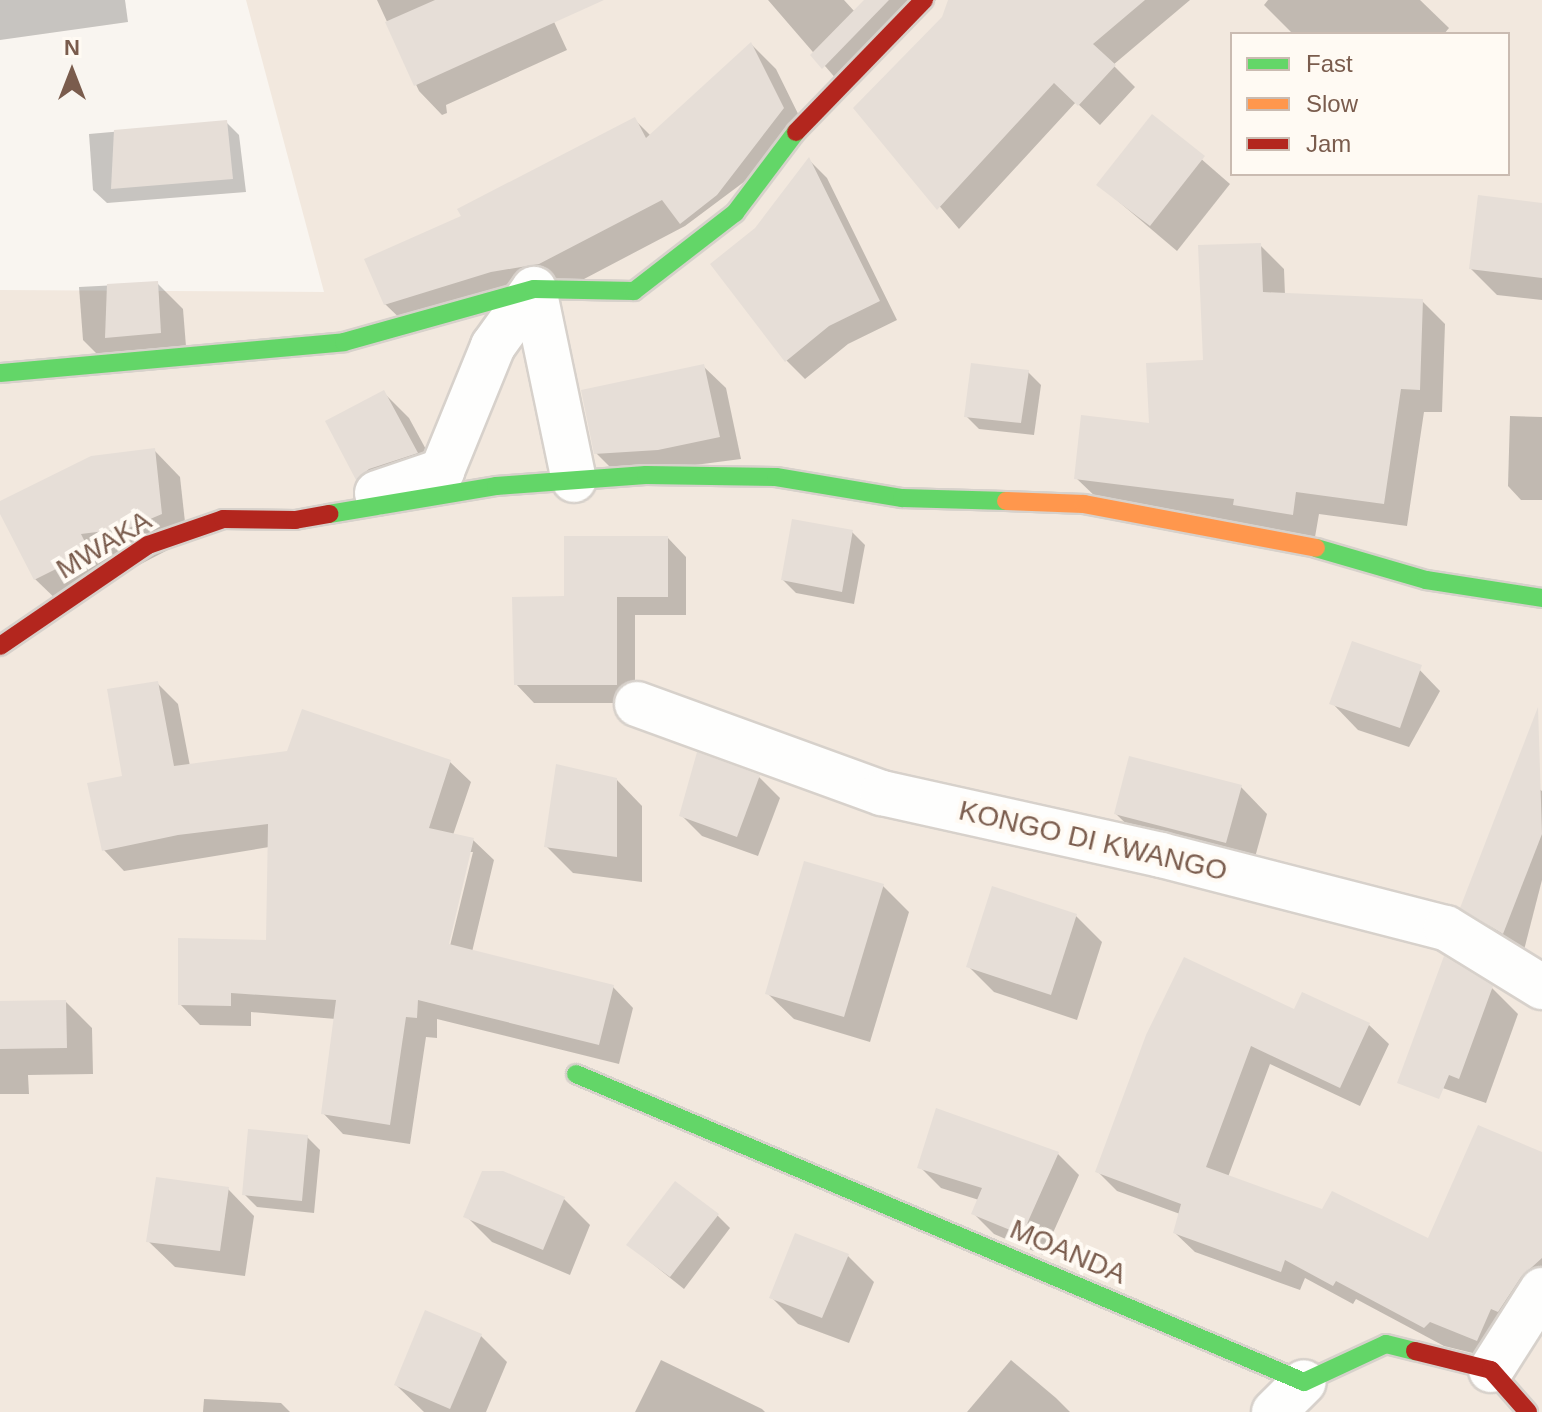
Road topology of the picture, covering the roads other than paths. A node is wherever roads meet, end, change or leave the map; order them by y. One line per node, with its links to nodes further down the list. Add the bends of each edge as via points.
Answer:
1 (924, 0): 2 (street, via 801,126 735,213 634,291)
2 (534, 289): 3 (street, via 344,342); 4 (street); 5 (street, via 493,346 442,471)
3 (0, 373)
4 (574, 480): 5 (street, MWAKA, via 496,486); 6 (street, MWAKA, via 776,477 902,498 1084,504 1285,539 1426,580)
5 (295, 520): 7 (street, MWAKA, via 223,519 148,545)
6 (1542, 598)
7 (0, 646)
8 (637, 704): 9 (street, KONGO DI KWANGO, via 882,793 1161,855 1446,928)
9 (1542, 987)
10 (576, 1074): 13 (street, MOANDA)
11 (1542, 1290): 12 (street)
12 (1491, 1370): 13 (street, MOANDA, via 1386,1344); 14 (street)
13 (1289, 1397)
14 (1528, 1412)

